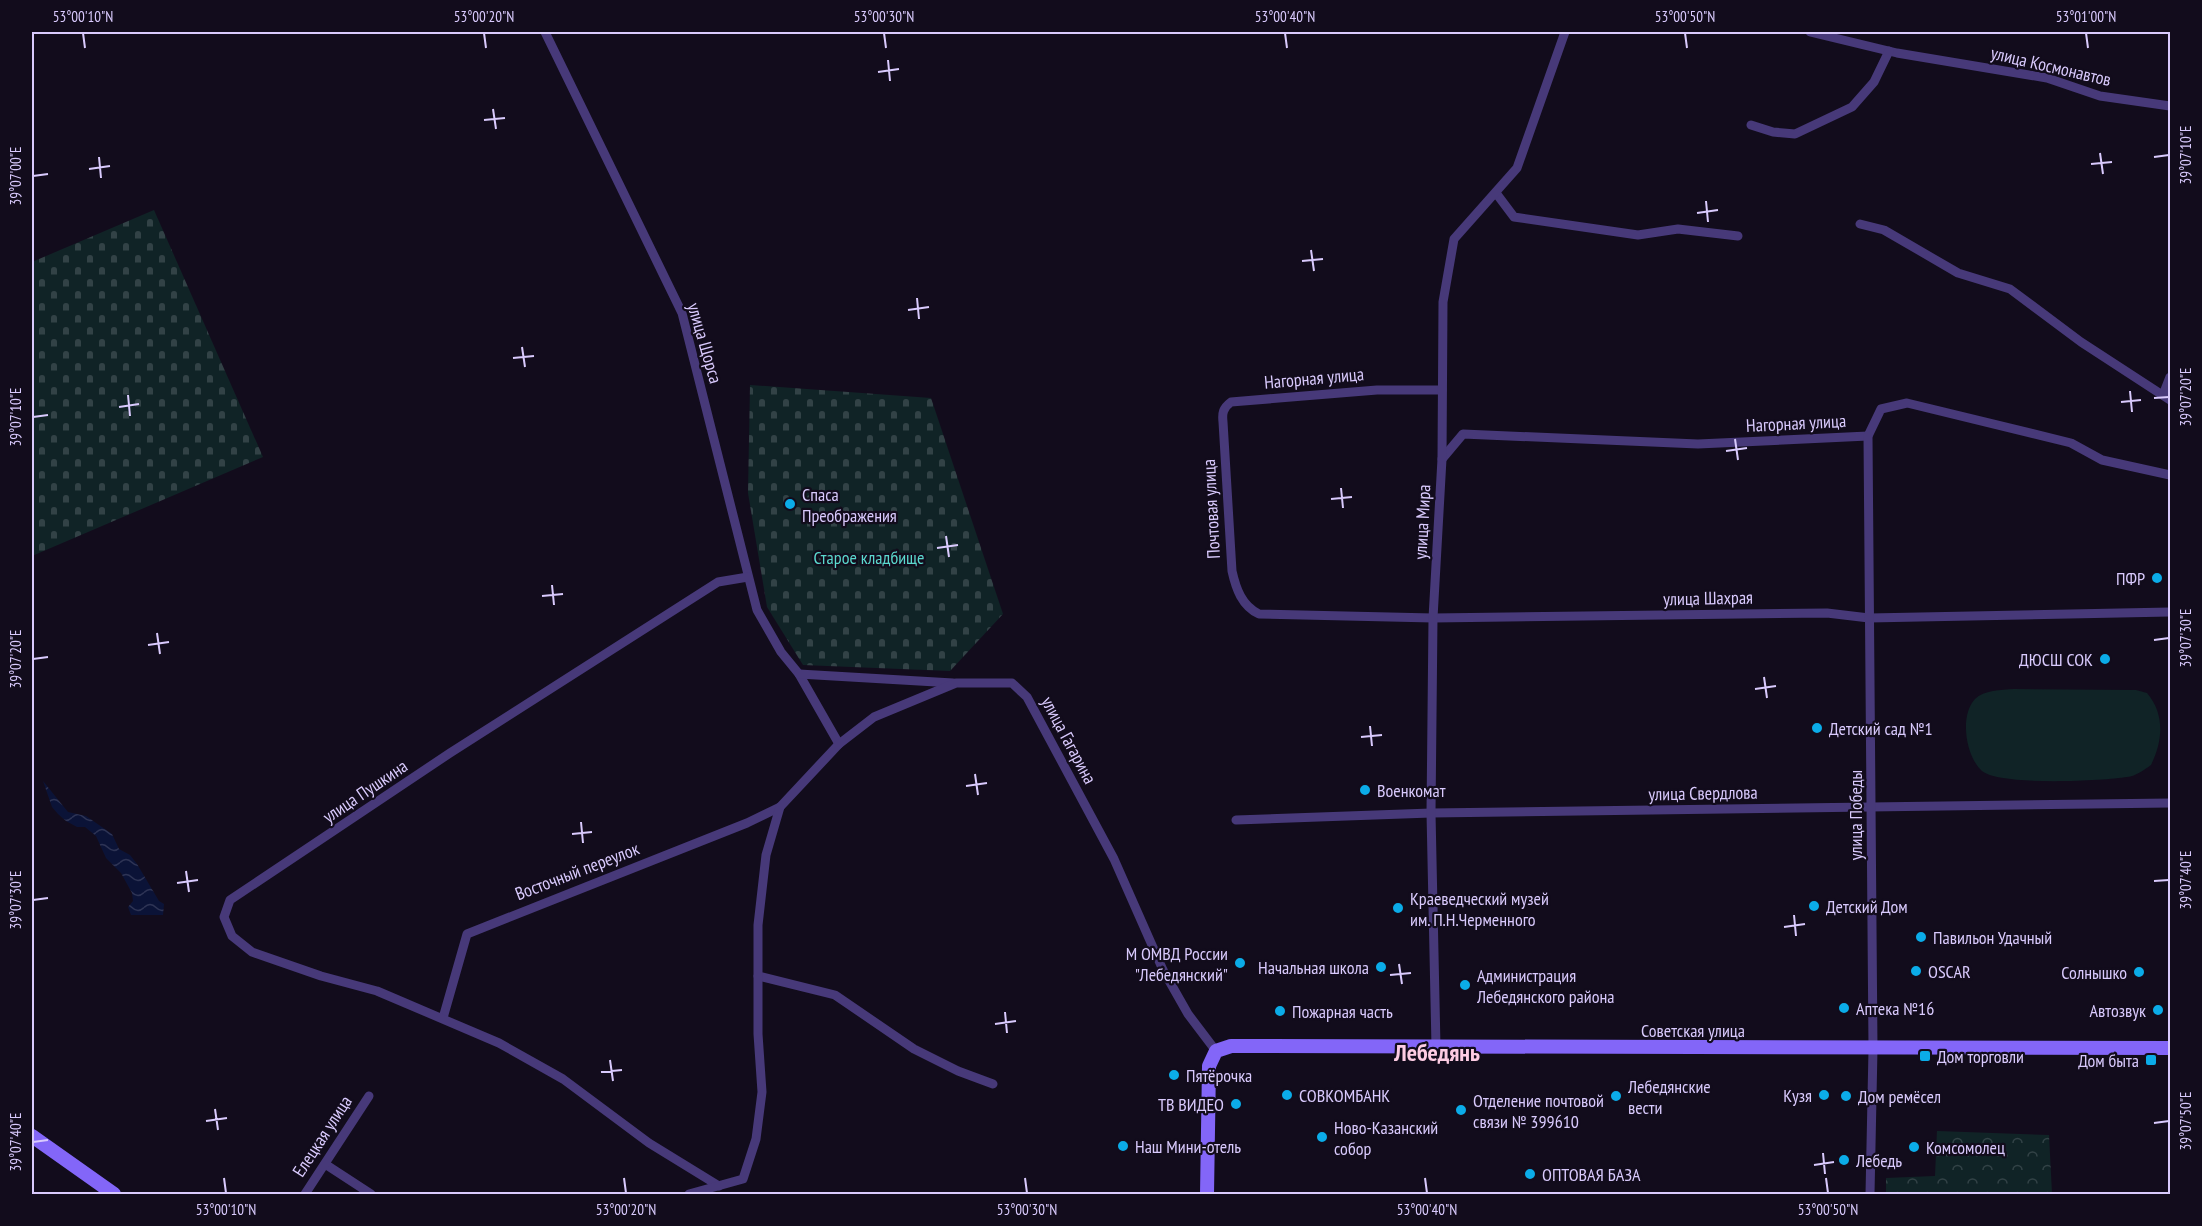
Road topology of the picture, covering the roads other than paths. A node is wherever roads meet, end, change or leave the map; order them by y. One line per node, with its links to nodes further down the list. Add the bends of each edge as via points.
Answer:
1 (545, 32): 17 (street, улица Щорса, via 682,313)
2 (1565, 32): 7 (street, улица Мира, via 1517,168)
3 (1810, 32): 4 (street, улица Космонавтов)
4 (1889, 51): 5 (street, улица Космонавтов, via 2047,78 2100,96); 6 (street, via 1874,82 1852,107 1795,134)
5 (2170, 106)
6 (1751, 125)
7 (1496, 193): 9 (street, via 1514,217 1638,235 1678,229); 11 (street, улица Мира, via 1454,239 1443,302)
8 (1860, 224): 12 (street, via 1884,230 1958,273 2010,289 2081,342)
9 (1738, 236)
10 (2170, 378): 12 (street)
11 (1442, 390): 13 (street, Нагорная улица, via 1319,394 1231,402); 15 (street, улица Мира)
12 (2167, 398)
13 (1226, 406): 18 (street, Почтовая улица, via 1222,412 1232,571)
14 (1868, 436): 15 (street, Нагорная улица, via 1698,444 1480,433 1463,434); 16 (street, Нагорная улица, via 1881,409 1907,403 2071,443 2102,460); 21 (street, улица Победы)
15 (1442, 459): 20 (street, улица Мира)
16 (2170, 475)
17 (748, 577): 22 (street, улица Щорса, via 757,610); 31 (street, улица Пушкина, via 718,582 450,753 230,900 224,917 232,936 252,952 377,991)
18 (1247, 608): 20 (street, улица Шахрая, via 1258,614)
19 (2170, 612): 21 (street, улица Шахрая)
20 (1433, 618): 21 (street, улица Шахрая, via 1827,613); 28 (street, улица Мира)
21 (1869, 618): 27 (street, улица Победы)
22 (799, 674): 23 (street); 24 (street, улица Щорса)
23 (956, 683): 24 (street, улица Гагарина, via 874,717); 35 (street, улица Гагарина, via 1012,683 1027,697 1114,859 1163,970 1188,1014)
24 (839, 744): 26 (street, улица Гагарина)
25 (2170, 803): 27 (street, улица Свердлова)
26 (780, 807): 30 (street, улица Гагарина, via 766,855 758,925); 31 (street, Восточный переулок, via 467,934)
27 (1871, 808): 28 (street, улица Свердлова); 34 (street, улица Победы)
28 (1431, 813): 29 (street, улица Свердлова); 32 (street, улица Мира)
29 (1236, 820)
30 (758, 976): 36 (street, via 835,995 914,1049); 40 (street, улица Гагарина, via 762,1092 756,1139 743,1179)
31 (443, 1018): 40 (street, улица Пушкина, via 499,1043 563,1079 649,1143)
32 (1436, 1047): 34 (main road, Советская улица); 35 (main road, Советская улица, via 1237,1046)
33 (2170, 1048): 34 (main road, Советская улица)
34 (1873, 1049): 46 (street, улица Победы)
35 (1216, 1051): 45 (main road, via 1208,1080)
36 (993, 1084)
37 (369, 1096): 39 (street, Елецкая улица)
38 (32, 1136): 41 (main road)
39 (325, 1164): 42 (street, Елецкая улица); 43 (street)
40 (719, 1186): 44 (street, улица Гагарина)
41 (114, 1194)
42 (305, 1194)
43 (371, 1194)
44 (689, 1194)
45 (1207, 1194)
46 (1870, 1194)

